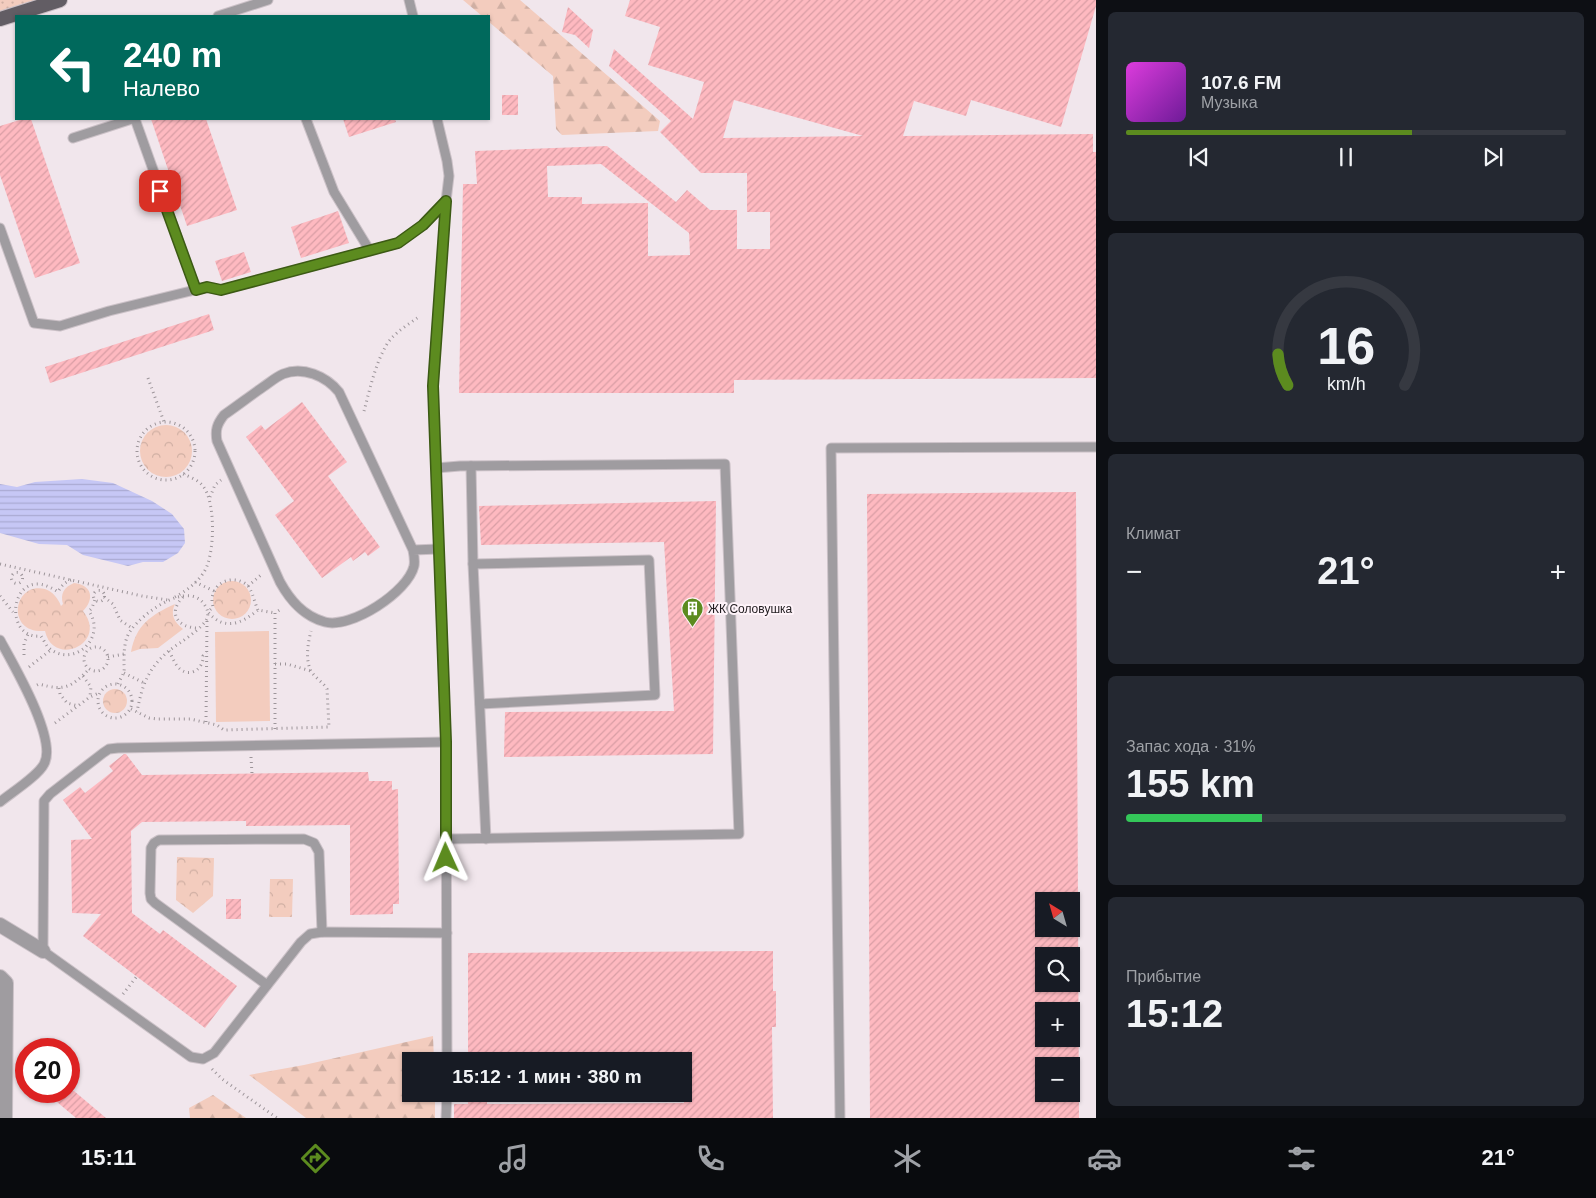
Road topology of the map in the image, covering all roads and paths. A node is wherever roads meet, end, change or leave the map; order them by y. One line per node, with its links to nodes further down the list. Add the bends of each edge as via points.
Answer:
1 (60, 0): 4 (main road)
2 (268, 0): 5 (lane)
3 (409, 0): 6 (lane)
4 (30, 13)
5 (221, 15)
6 (413, 15)
7 (15, 16): 8 (main road)
8 (0, 20)
9 (130, 120): 13 (lane)
10 (133, 120): 17 (lane)
11 (306, 120): 16 (lane, via 334,192)
12 (437, 120): 14 (lane, via 447,161)
13 (73, 138)
14 (446, 201): 16 (lane, via 423,225 398,243); 24 (lane, via 433,386)
15 (0, 228): 17 (lane, via 34,323 60,326)
16 (370, 251): 17 (lane, via 221,290 207,287)
17 (196, 290)
18 (420, 316): 21 (path, via 388,343 378,362)
19 (148, 378): 20 (path)
20 (164, 422): 26 (path, via 182,427 193,442 193,460); 26 (path, via 156,423 142,434 136,451 138,460 142,468 157,479 166,480)
21 (358, 431): 25 (lane, via 332,383 309,372 286,373 224,415 218,423 217,441); 29 (lane)
22 (1096, 447): 102 (lane, via 832,448)
23 (471, 466): 24 (lane); 31 (lane); 87 (lane, via 725,464 739,834)
24 (436, 468): 28 (lane)
25 (230, 470): 27 (path, via 215,485); 32 (lane)
26 (183, 474): 27 (path, via 204,486)
27 (209, 498): 38 (path, via 212,518 210,558)
28 (439, 549): 29 (lane); 84 (lane)
29 (414, 550): 54 (lane, via 415,565 406,582 389,598 344,622 326,623)
30 (1, 564): 33 (path); 34 (path)
31 (473, 564): 77 (lane); 77 (lane, via 649,560 650,570 655,695)
32 (272, 565): 40 (path); 54 (lane, via 288,596 299,609)
33 (13, 567): 35 (path); 36 (path)
34 (0, 571)
35 (14, 573): 37 (path, via 23,576); 37 (path, via 11,579)
36 (71, 580): 39 (path); 41 (path, via 58,592 42,584)
37 (20, 582): 41 (path)
38 (195, 582): 42 (path); 48 (path)
39 (90, 584): 43 (path); 48 (path)
40 (248, 586): 42 (path, via 241,581 225,581); 50 (path)
41 (24, 589): 51 (path, via 18,595)
42 (214, 591): 52 (path, via 213,607)
43 (94, 594): 46 (path, via 101,590); 47 (path)
44 (0, 596): 51 (path)
45 (183, 596): 48 (path); 52 (path, via 202,601); 57 (path, via 176,607 178,622)
46 (104, 597): 47 (path, via 101,601); 56 (path, via 113,604 120,620)
47 (95, 599): 60 (path, via 89,611 93,617 93,636)
48 (171, 600): 56 (path, via 141,617)
49 (282, 609): 53 (path)
50 (258, 610): 52 (path, via 233,624 221,623); 53 (path)
51 (13, 612): 59 (path, via 21,629 41,636)
52 (208, 612): 55 (path)
53 (275, 613): 65 (path)
54 (315, 618): 67 (path, via 308,651)
55 (207, 619): 57 (path); 62 (path)
56 (132, 628): 63 (path)
57 (198, 628): 61 (path)
58 (0, 640): 69 (lane)
59 (52, 649): 60 (path, via 64,654); 69 (path)
60 (86, 649): 64 (path, via 97,647); 66 (path, via 84,660)
61 (169, 651): 62 (path, via 185,672 197,670); 71 (path)
62 (207, 652): 81 (path)
63 (124, 654): 64 (path); 68 (path)
64 (108, 657): 66 (path, via 104,667 94,671)
65 (275, 664): 67 (path, via 302,667); 82 (path)
66 (89, 669): 70 (path)
67 (312, 672): 82 (path, via 327,689 328,727)
68 (124, 673): 71 (path); 72 (path)
69 (19, 675): 74 (lane)
70 (83, 676): 73 (path); 76 (path, via 91,687)
71 (144, 682): 80 (path)
72 (118, 684): 75 (path, via 105,687); 79 (path, via 131,694)
73 (59, 688): 74 (path, via 39,684); 78 (path, via 67,704)
74 (27, 692): 83 (lane)
75 (100, 693): 76 (path); 79 (path, via 99,708 111,718 126,715)
76 (90, 697): 78 (path)
77 (480, 704): 87 (lane)
78 (78, 706): 83 (path)
79 (131, 709): 80 (path)
80 (137, 712): 81 (path, via 149,718 190,718)
81 (206, 722): 82 (path, via 224,730)
82 (275, 729)
83 (43, 731): 85 (lane, via 48,753 44,765)
84 (446, 742): 86 (lane); 91 (lane, via 110,749 44,800)
85 (0, 802)
86 (446, 839): 87 (lane); 90 (lane)
87 (486, 839)
88 (0, 925): 91 (street)
89 (322, 932): 90 (lane); 94 (lane, via 310,934 301,942); 94 (lane, via 319,852 314,843 304,839 159,840 154,843 151,848 151,899)
90 (447, 933): 96 (lane)
91 (43, 950): 95 (lane)
92 (136, 976): 95 (path)
93 (0, 977): 99 (street, via 6,983)
94 (267, 985): 97 (lane, via 214,1053)
95 (116, 1003): 97 (lane, via 191,1057)
96 (447, 1052)
97 (203, 1059): 100 (path, via 222,1079)
98 (446, 1102): 101 (lane)
99 (5, 1118)
100 (277, 1118)
101 (446, 1118)
102 (840, 1118)

